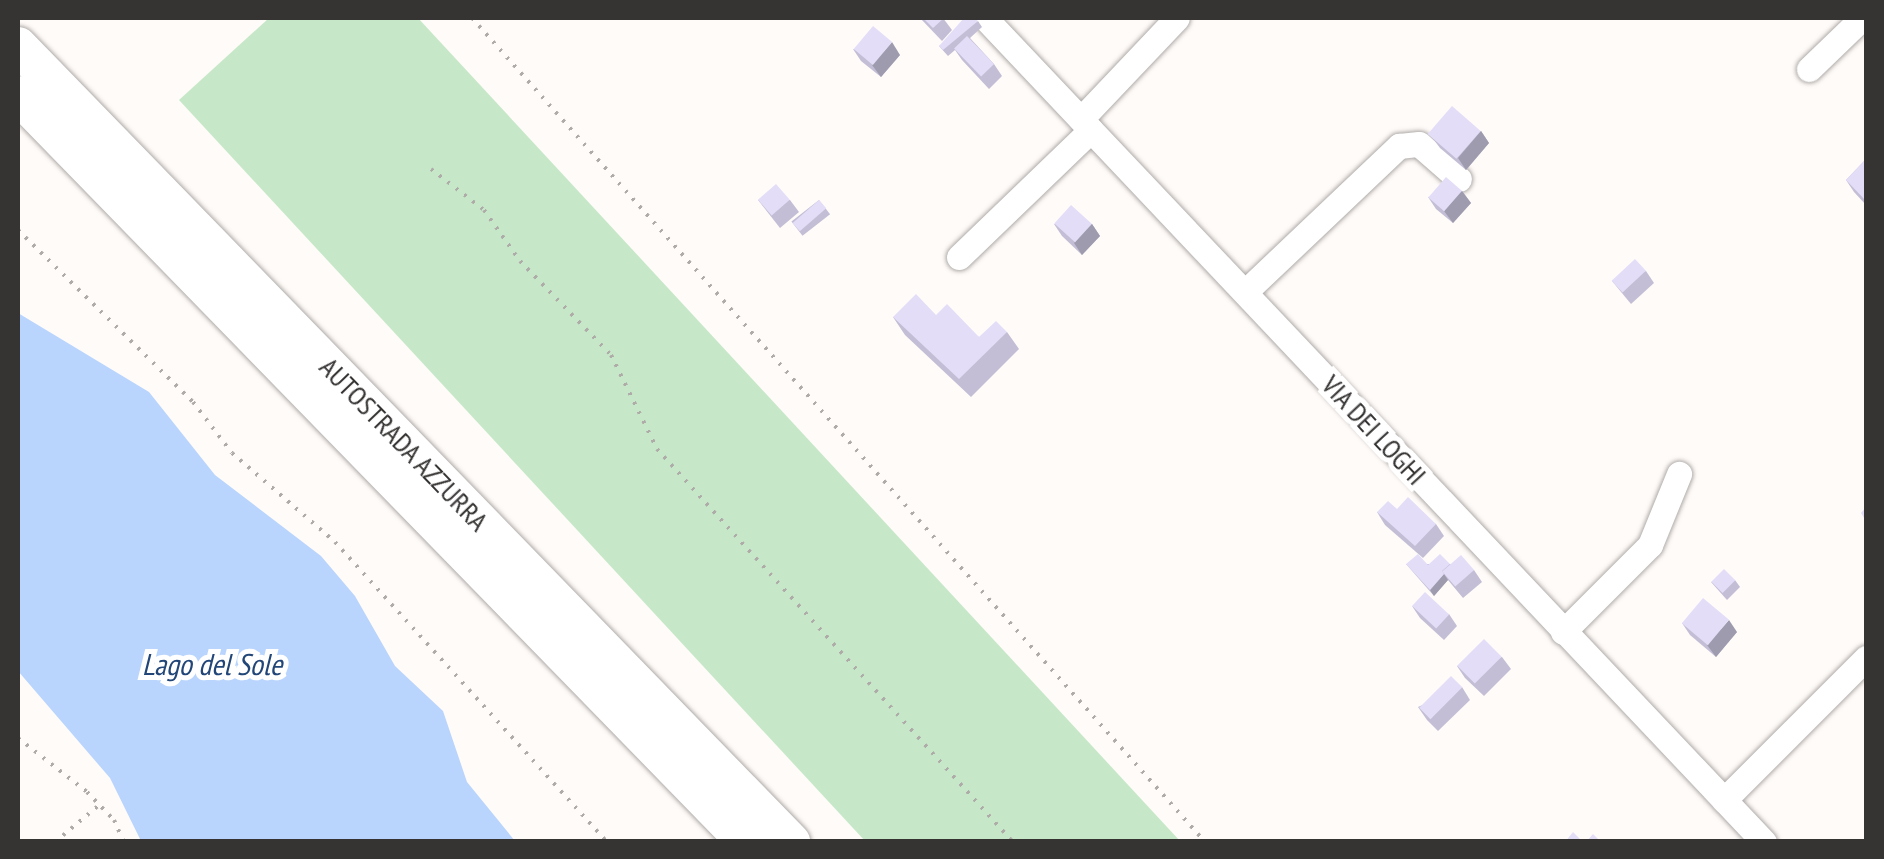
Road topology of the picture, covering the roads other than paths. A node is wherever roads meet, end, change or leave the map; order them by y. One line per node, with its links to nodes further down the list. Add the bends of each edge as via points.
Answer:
1 (986, 18): 7 (street, VIA DEI LOGHI)
2 (1177, 18): 7 (street)
3 (1862, 18): 5 (street)
4 (18, 46): 16 (highway, AUTOSTRADA AZZURRA)
5 (1809, 70)
6 (18, 95): 15 (highway, AUTOSTRADA AZZURRA)
7 (1086, 124): 9 (street); 10 (street, VIA DEI LOGHI)
8 (1460, 179): 10 (street, via 1419,144 1399,146)
9 (959, 257)
10 (1246, 292): 12 (street, VIA DEI LOGHI)
11 (1679, 474): 12 (street, via 1650,545)
12 (1563, 632): 14 (street, VIA DEI LOGHI)
13 (1866, 658): 14 (street)
14 (1724, 800): 17 (street, VIA DEI LOGHI)
15 (746, 842)
16 (791, 842)
17 (1764, 842)

